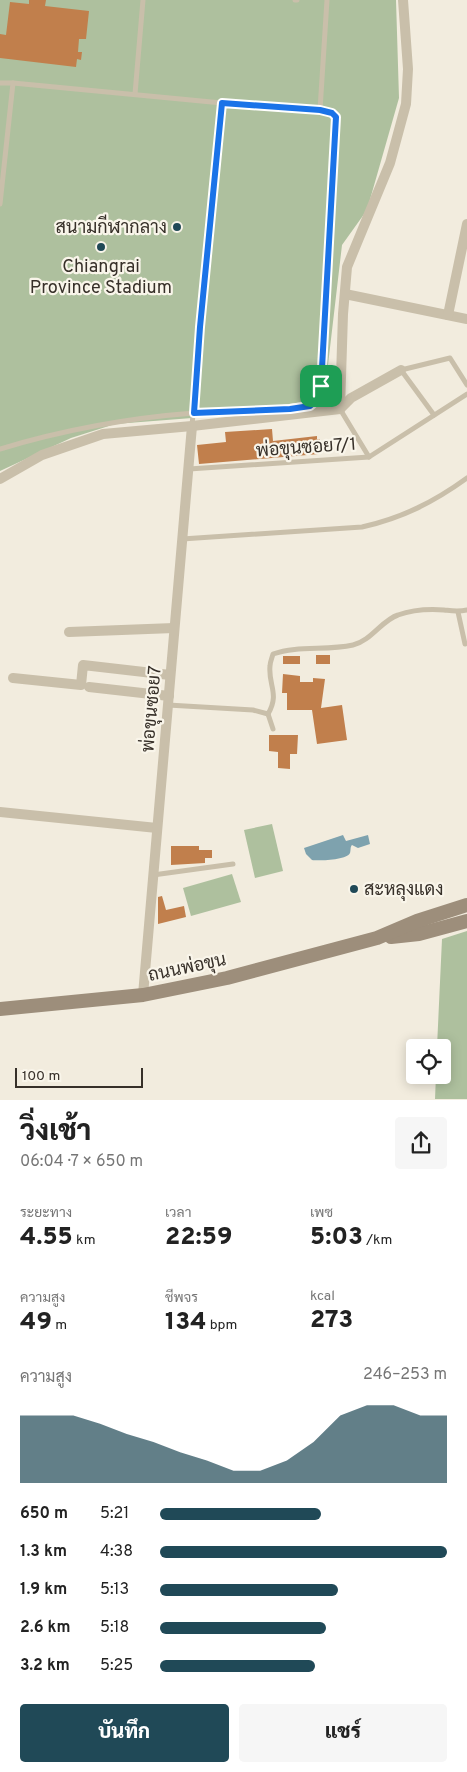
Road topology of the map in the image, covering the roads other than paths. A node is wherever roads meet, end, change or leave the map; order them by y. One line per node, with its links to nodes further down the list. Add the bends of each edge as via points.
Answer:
1 (143, 0): 6 (lane)
2 (327, 0): 8 (lane)
3 (403, 0): 12 (street, via 408,69 406,104 390,163 347,267)
4 (0, 83): 5 (lane)
5 (13, 83): 6 (lane); 9 (lane)
6 (135, 94): 7 (lane)
7 (222, 103): 8 (lane); 19 (lane)
8 (320, 110): 19 (lane, via 336,117 319,398 310,406 290,409)
9 (2, 176): 10 (lane)
10 (0, 204)
11 (467, 224): 13 (street)
12 (345, 294): 13 (street); 18 (street)
13 (448, 315): 14 (street)
14 (467, 318)
15 (401, 370): 16 (lane, via 450,358); 18 (street, via 351,398); 20 (lane)
16 (467, 385)
17 (467, 394): 20 (lane, พ่อขุนซอย7/1)
18 (340, 409): 21 (street); 23 (lane)
19 (194, 413): 21 (lane); 22 (lane, via 113,422)
20 (434, 415): 23 (lane, พ่อขุนซอย7/1)
21 (192, 426): 24 (street, พ่อขุนซอย7); 26 (street, via 103,434 42,455)
22 (0, 449)
23 (369, 457): 24 (lane, พ่อขุนซอย7/1)
24 (188, 470): 27 (street, พ่อขุนซอย7)
25 (467, 478): 27 (lane, via 418,508 389,521 362,527)
26 (0, 479)
27 (182, 539): 30 (street, พ่อขุนซอย7)
28 (467, 610): 29 (lane)
29 (458, 612): 32 (lane); 37 (lane, via 414,611 396,615 355,644 322,649 287,649 273,654 270,667 273,704)
30 (174, 628): 31 (street); 33 (street, พ่อขุนซอย7)
31 (69, 632)
32 (465, 644)
33 (170, 675): 34 (street, via 83,665 81,685); 36 (street, พ่อขุนซอย7)
34 (12, 678)
35 (89, 687): 36 (street)
36 (168, 701): 37 (lane); 40 (street, พ่อขุนซอย7)
37 (268, 714): 38 (lane)
38 (273, 729)
39 (0, 812): 40 (street)
40 (157, 828): 42 (street, พ่อขุนซอย7)
41 (234, 864): 42 (lane)
42 (153, 875): 46 (street, พ่อขุนซอย7)
43 (467, 905): 45 (main road, ถนนพ่อขุน)
44 (467, 921): 45 (main road, ถนนพ่อขุน, via 419,934)
45 (378, 938): 46 (main road, ถนนพ่อขุน, via 227,978)
46 (142, 995): 47 (main road, ถนนพ่อขุน)
47 (0, 1009)

